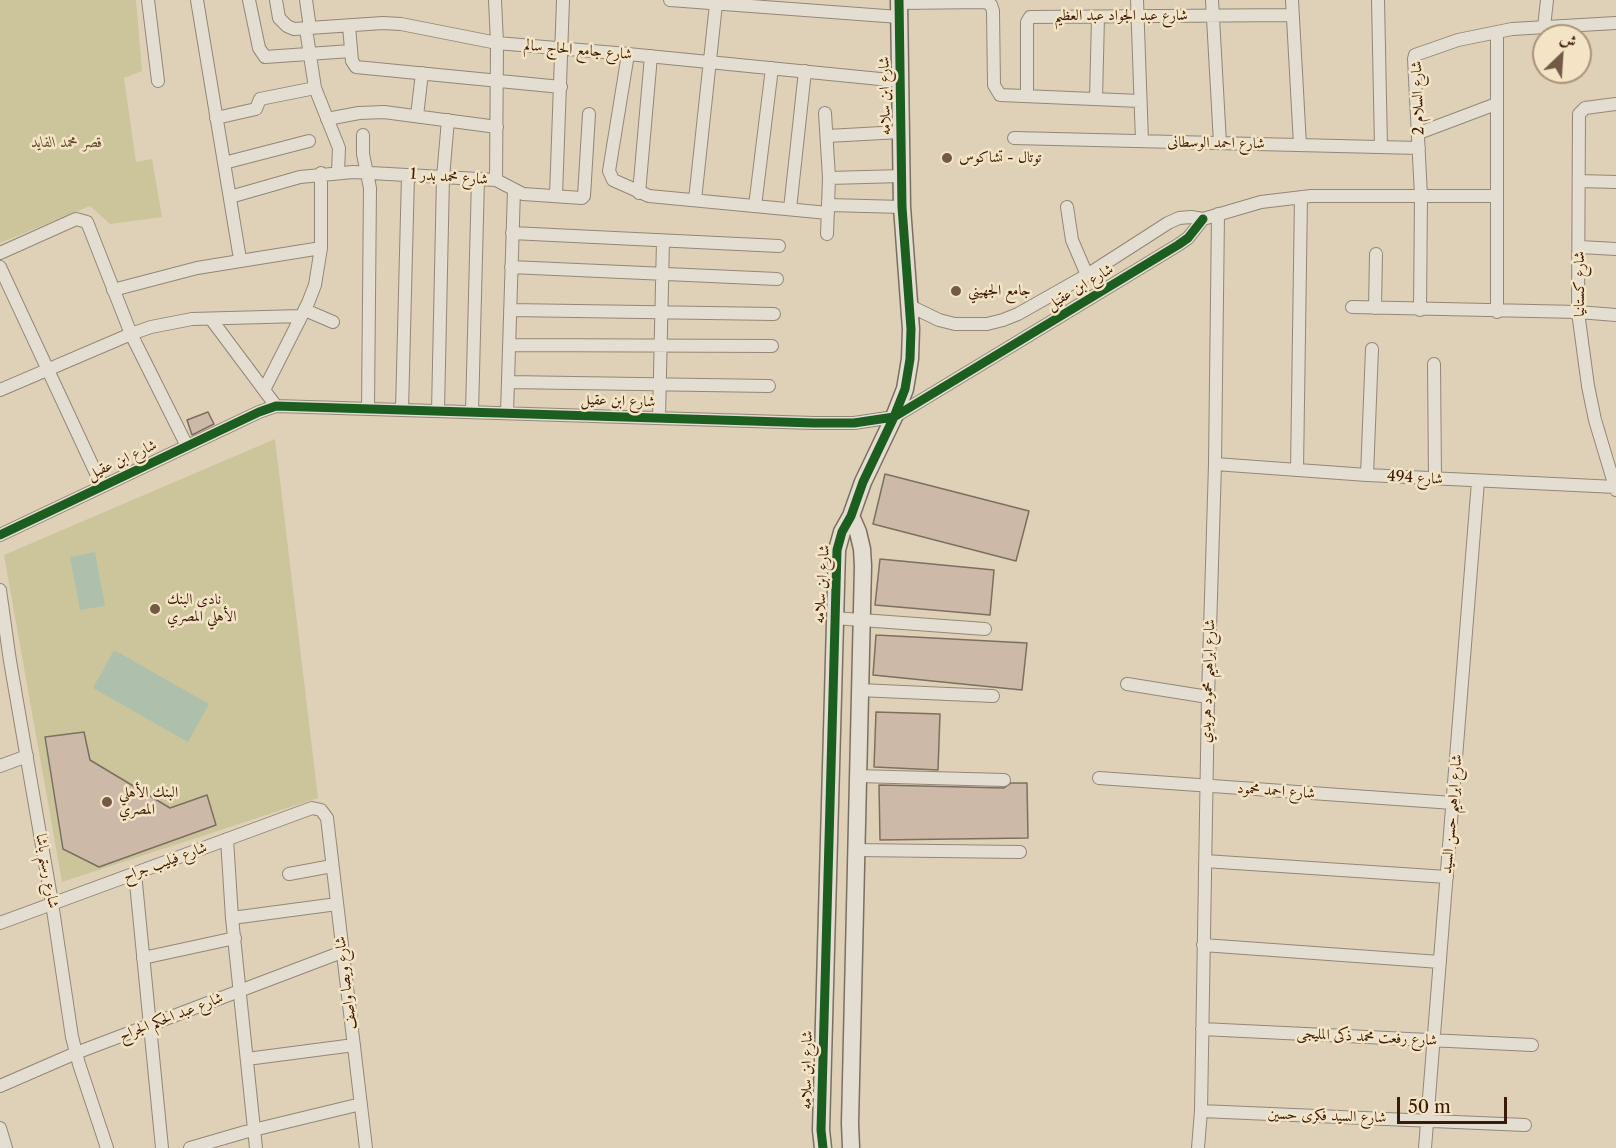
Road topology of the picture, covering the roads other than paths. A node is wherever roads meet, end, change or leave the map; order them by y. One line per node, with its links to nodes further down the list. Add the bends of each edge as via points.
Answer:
1 (148, 0): 37 (street)
2 (196, 0): 50 (street)
3 (249, 0): 30 (street, via 261,54 271,58)
4 (276, 0): 24 (street, شارع جامع الحاج سالم, via 283,23 294,29)
5 (306, 0): 24 (street)
6 (495, 0): 27 (street)
7 (563, 0): 28 (street)
8 (670, 0): 14 (street)
9 (1137, 0): 18 (street)
10 (1212, 0): 19 (street)
11 (1292, 0): 16 (street)
12 (1378, 0): 63 (street)
13 (1547, 0): 21 (street)
14 (716, 4): 15 (street); 33 (street)
15 (899, 6): 39 (street, شارع ابن سلامه); 42 (street, via 985,2 991,5 993,85 1000,95)
16 (1292, 15): 19 (street, شارع عبد الجواد عبد العظيم); 62 (street)
17 (1098, 16): 18 (street, شارع عبد الجواد عبد العظيم); 42 (street, شارع عبد الجواد عبد العظيم, via 1028,18); 43 (street)
18 (1138, 16): 19 (street, شارع عبد الجواد عبد العظيم); 44 (street)
19 (1213, 16): 61 (street)
20 (1616, 23): 22 (street, شارع السلام 2)
21 (1544, 24)
22 (1592, 24)
23 (349, 26): 24 (street, شارع جامع الحاج سالم); 27 (street, شارع جامع الحاج سالم, via 401,24); 29 (street)
24 (308, 28): 30 (street)
25 (1532, 28): 26 (street, شارع السلام 2)
26 (1497, 32): 45 (street); 55 (street, شارع السلام 2, via 1415,55)
27 (497, 43): 28 (street, شارع جامع الحاج سالم); 38 (street)
28 (562, 48): 31 (street, شارع جامع الحاج سالم); 40 (street)
29 (351, 51): 30 (street); 36 (street, via 356,67)
30 (310, 54): 41 (street)
31 (628, 54): 32 (street, شارع جامع الحاج سالم); 78 (street, via 609,171 613,180)
32 (651, 56): 33 (street, شارع جامع الحاج سالم); 78 (street)
33 (710, 62): 34 (street, شارع جامع الحاج سالم); 84 (street)
34 (772, 68): 35 (street, شارع جامع الحاج سالم); 85 (street)
35 (805, 71): 39 (street, شارع جامع الحاج سالم); 88 (street)
36 (422, 73): 38 (street); 49 (street)
37 (158, 81)
38 (497, 81): 40 (street); 53 (street)
39 (900, 81): 54 (street, شارع ابن سلامه)
40 (561, 87): 79 (street)
41 (315, 88): 50 (street, via 260,99 256,109); 51 (street)
42 (1027, 96): 43 (street)
43 (1096, 99): 44 (street)
44 (1140, 101): 60 (street)
45 (1496, 104): 55 (street); 81 (street)
46 (1616, 104): 75 (street, شارع كستانيا, via 1584,108 1579,114)
47 (825, 113): 57 (street)
48 (589, 114): 79 (street, شارع محمد بدر 1, via 584,196)
49 (417, 116): 51 (street, via 371,111); 52 (street)
50 (216, 118): 65 (street)
51 (327, 119): 66 (street, via 339,148)
52 (448, 120): 53 (street); 71 (street)
53 (497, 127): 74 (street)
54 (901, 132): 57 (street); 70 (street, شارع ابن سلامه)
55 (1419, 133): 64 (street, شارع السلام 2)
56 (363, 135): 67 (street)
57 (827, 136): 72 (street)
58 (1014, 138): 60 (street, شارع احمد الوسطانى)
59 (309, 141): 65 (street)
60 (1142, 141): 61 (street, شارع احمد الوسطانى)
61 (1220, 143): 62 (street, شارع احمد الوسطانى)
62 (1299, 145): 63 (street, شارع احمد الوسطانى)
63 (1381, 147): 64 (street, شارع احمد الوسطانى)
64 (1419, 148): 80 (street, شارع السلام 2)
65 (224, 163): 82 (street)
66 (338, 172): 67 (street, شارع محمد بدر 1); 68 (street, شارع محمد بدر 1)
67 (367, 172): 69 (street, شارع محمد بدر 1); 134 (street)
68 (321, 173): 82 (street, شارع محمد بدر 1); 97 (street)
69 (408, 175): 71 (street, شارع محمد بدر 1); 135 (street)
70 (902, 176): 72 (street); 86 (street, شارع ابن سلامه)
71 (443, 177): 73 (street, شارع محمد بدر 1); 136 (street)
72 (829, 178): 89 (street)
73 (478, 179): 74 (street, شارع محمد بدر 1); 137 (street)
74 (496, 180): 77 (street, شارع محمد بدر 1)
75 (1580, 182): 76 (street); 96 (street, شارع كستانيا)
76 (1616, 182)
77 (514, 190): 79 (street, شارع محمد بدر 1); 92 (street)
78 (639, 193): 84 (street)
79 (556, 196)
80 (1421, 196): 81 (street, شارع ابن عقيل); 83 (street, شارع ابن عقيل); 112 (street, شارع السلام 2)
81 (1497, 196): 114 (street)
82 (230, 197): 101 (street)
83 (1301, 197): 90 (street, شارع ابن عقيل, via 1261,202); 143 (street)
84 (695, 200): 85 (street)
85 (755, 206): 88 (street)
86 (902, 207): 89 (street); 108 (street, شارع ابن سلامه)
87 (1067, 207): 105 (street, via 1072,240)
88 (790, 209): 89 (street)
89 (829, 209): 93 (street)
90 (1218, 214): 91 (street, شارع ابن عقيل); 142 (street, شارع ابراهيم محمود هريدي)
91 (1203, 219): 105 (street, شارع ابن عقيل, via 1179,218 1168,223); 139 (street, شارع ابن عقيل, via 1178,245)
92 (512, 233): 94 (street); 103 (street)
93 (827, 234)
94 (663, 241): 95 (street); 104 (street)
95 (779, 246)
96 (1580, 247): 98 (street); 115 (street, شارع كستانيا)
97 (321, 248): 101 (street); 116 (street, via 315,285)
98 (1616, 249)
99 (0, 253): 107 (street, via 82,219 91,226)
100 (1376, 254): 110 (street)
101 (240, 259): 107 (street)
102 (0, 267): 127 (street)
103 (511, 267): 104 (street); 111 (street)
104 (662, 274): 106 (street); 113 (street)
105 (1087, 275): 108 (street, شارع ابن عقيل, via 1018,314 987,324 939,320)
106 (777, 279)
107 (113, 290): 121 (street)
108 (910, 306): 139 (street, شارع ابن سلامه, via 910,359 905,389)
109 (1352, 307): 110 (street)
110 (1375, 308): 112 (street)
111 (510, 310): 113 (street); 122 (street)
112 (1420, 310): 114 (street)
113 (661, 312): 117 (street); 123 (street)
114 (1497, 312): 115 (street)
115 (1578, 312): 118 (street); 148 (street, شارع كستانيا, via 1588,387)
116 (303, 313): 119 (street); 120 (street); 132 (street)
117 (774, 314)
118 (1616, 315)
119 (211, 319): 121 (street, via 171,322); 132 (street)
120 (333, 322)
121 (131, 334): 127 (street); 141 (street)
122 (509, 345): 123 (street); 128 (street)
123 (661, 345): 124 (street); 129 (street)
124 (772, 346)
125 (1372, 349): 144 (street)
126 (1434, 364): 145 (street)
127 (48, 369): 131 (street); 147 (street)
128 (508, 382): 129 (street); 138 (street)
129 (660, 384): 130 (street); 140 (street)
130 (769, 386)
131 (0, 390)
132 (264, 390): 133 (street)
133 (276, 406): 134 (street, شارع ابن عقيل); 141 (street, شارع ابن عقيل)
134 (368, 409): 135 (street, شارع ابن عقيل)
135 (402, 410): 136 (street, شارع ابن عقيل)
136 (438, 411): 137 (street, شارع ابن عقيل)
137 (472, 412): 138 (street, شارع ابن عقيل)
138 (507, 413): 140 (street, شارع ابن عقيل)
139 (894, 417): 140 (street, شارع ابن عقيل, via 834,424); 149 (street, شارع ابن سلامه, via 862,482)
140 (659, 418)
141 (187, 446): 147 (street, شارع ابن عقيل)
142 (1215, 464): 143 (street, شارع 494); 159 (street, شارع ابراهيم محمود هريدي)
143 (1297, 470): 144 (street, شارع 494)
144 (1367, 475): 145 (street, شارع 494)
145 (1436, 478): 146 (street, شارع 494)
146 (1478, 481): 148 (street, شارع 494); 166 (street, شارع ابراهيم حسن السيد)
147 (102, 486): 150 (street, شارع ابن عقيل)
148 (1616, 488)
149 (851, 516): 152 (street, شارع ابن سلامه, via 837,550); 153 (street, via 862,549)
150 (0, 535)
151 (0, 590): 155 (street, شارع رستم باشا)
152 (834, 618): 153 (street); 206 (street, شارع ابن سلامه)
153 (861, 620): 154 (street); 157 (street)
154 (985, 629)
155 (5, 663): 160 (street, شارع رستم باشا)
156 (1127, 684): 159 (street)
157 (859, 690): 158 (street); 162 (street)
158 (993, 696)
159 (1208, 697): 165 (street, شارع ابراهيم محمود هريدي)
160 (27, 756): 161 (street); 176 (street, شارع رستم باشا)
161 (0, 766)
162 (857, 776): 164 (street); 169 (street)
163 (1099, 778): 165 (street, شارع احمد محمود)
164 (1004, 780)
165 (1206, 785): 166 (street, شارع احمد محمود); 171 (street, شارع ابراهيم محمود هريدي)
166 (1453, 804): 175 (street, شارع ابراهيم حسن السيد)
167 (327, 818): 168 (street, شارع فيليب جراح, via 321,810 312,808); 172 (street, شارع ويصا واصف)
168 (227, 839): 173 (street, شارع فيليب جراح); 178 (street)
169 (856, 850): 170 (street); 207 (street)
170 (1020, 852)
171 (1205, 861): 175 (street); 181 (street, شارع ابراهيم محمود هريدي)
172 (332, 866): 174 (street); 177 (street, شارع ويصا واصف)
173 (135, 873): 176 (street, شارع فيليب جراح); 183 (street)
174 (289, 874)
175 (1447, 877): 184 (street, شارع ابراهيم حسن السيد)
176 (52, 903): 179 (street, شارع فيليب جراح); 191 (street, شارع رستم باشا)
177 (337, 904): 178 (street); 182 (street, شارع ويصا واصف)
178 (232, 918): 180 (street)
179 (0, 922)
180 (234, 938): 183 (street); 185 (street)
181 (1203, 945): 184 (street); 187 (street, شارع ابراهيم محمود هريدي)
182 (342, 952): 185 (street, شارع عبد الحكم الجراح); 189 (street, شارع ويصا واصف)
183 (143, 958): 186 (street)
184 (1440, 962): 188 (street, شارع ابراهيم حسن السيد)
185 (240, 991): 186 (street, شارع عبد الحكم الجراح); 192 (street)
186 (150, 1025): 191 (street, شارع عبد الحكم الجراح); 202 (street)
187 (1202, 1029): 188 (street, شارع رفعت محمد ذكى المليجى); 195 (street, شارع ابراهيم محمود هريدي)
188 (1434, 1040): 190 (street, شارع رفعت محمد ذكى المليجى); 196 (street, شارع ابراهيم حسن السيد)
189 (354, 1045): 192 (street); 194 (street, شارع ويصا واصف)
190 (1532, 1045)
191 (76, 1053): 193 (street, شارع عبد الحكم الجراح); 201 (street, شارع رستم باشا)
192 (247, 1059): 199 (street)
193 (0, 1086)
194 (361, 1104): 199 (street); 205 (street, شارع ويصا واصف)
195 (1201, 1111): 196 (street, شارع السيد فكرى حسين); 208 (street, شارع ابراهيم محمود هريدي)
196 (1428, 1120): 197 (street, شارع السيد فكرى حسين); 209 (street, شارع ابراهيم حسن السيد)
197 (1525, 1125)
198 (0, 1128): 200 (street)
199 (254, 1130): 203 (street); 204 (street)
200 (6, 1148)
201 (107, 1148)
202 (162, 1148)
203 (190, 1148)
204 (256, 1148)
205 (366, 1148)
206 (823, 1148)
207 (851, 1148)
208 (1198, 1148)
209 (1425, 1148)

